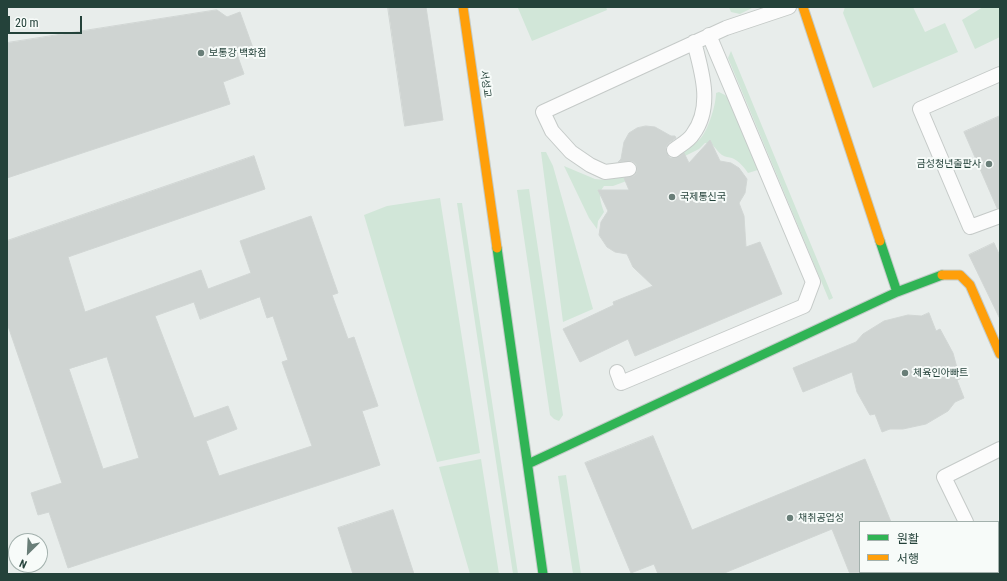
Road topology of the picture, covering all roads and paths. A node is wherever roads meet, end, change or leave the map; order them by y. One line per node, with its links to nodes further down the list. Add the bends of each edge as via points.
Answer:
1 (463, 7): 14 (street, 서성교)
2 (789, 7): 4 (lane)
3 (803, 7): 10 (street)
4 (709, 35): 5 (lane); 12 (lane, via 813,282 804,306 621,383)
5 (694, 42): 7 (lane, via 705,95 702,120 692,136); 8 (lane, via 542,112 552,131 571,152 590,165 605,172)
6 (1000, 74): 9 (lane, via 920,109 970,227)
7 (674, 150)
8 (629, 169)
9 (1000, 216)
10 (897, 292): 11 (street, via 944,274 960,276 970,285); 14 (street)
11 (1000, 354)
12 (617, 372)
13 (1000, 449): 15 (lane, via 944,477)
14 (528, 464): 16 (street, 서성교)
15 (966, 521)
16 (543, 574)

